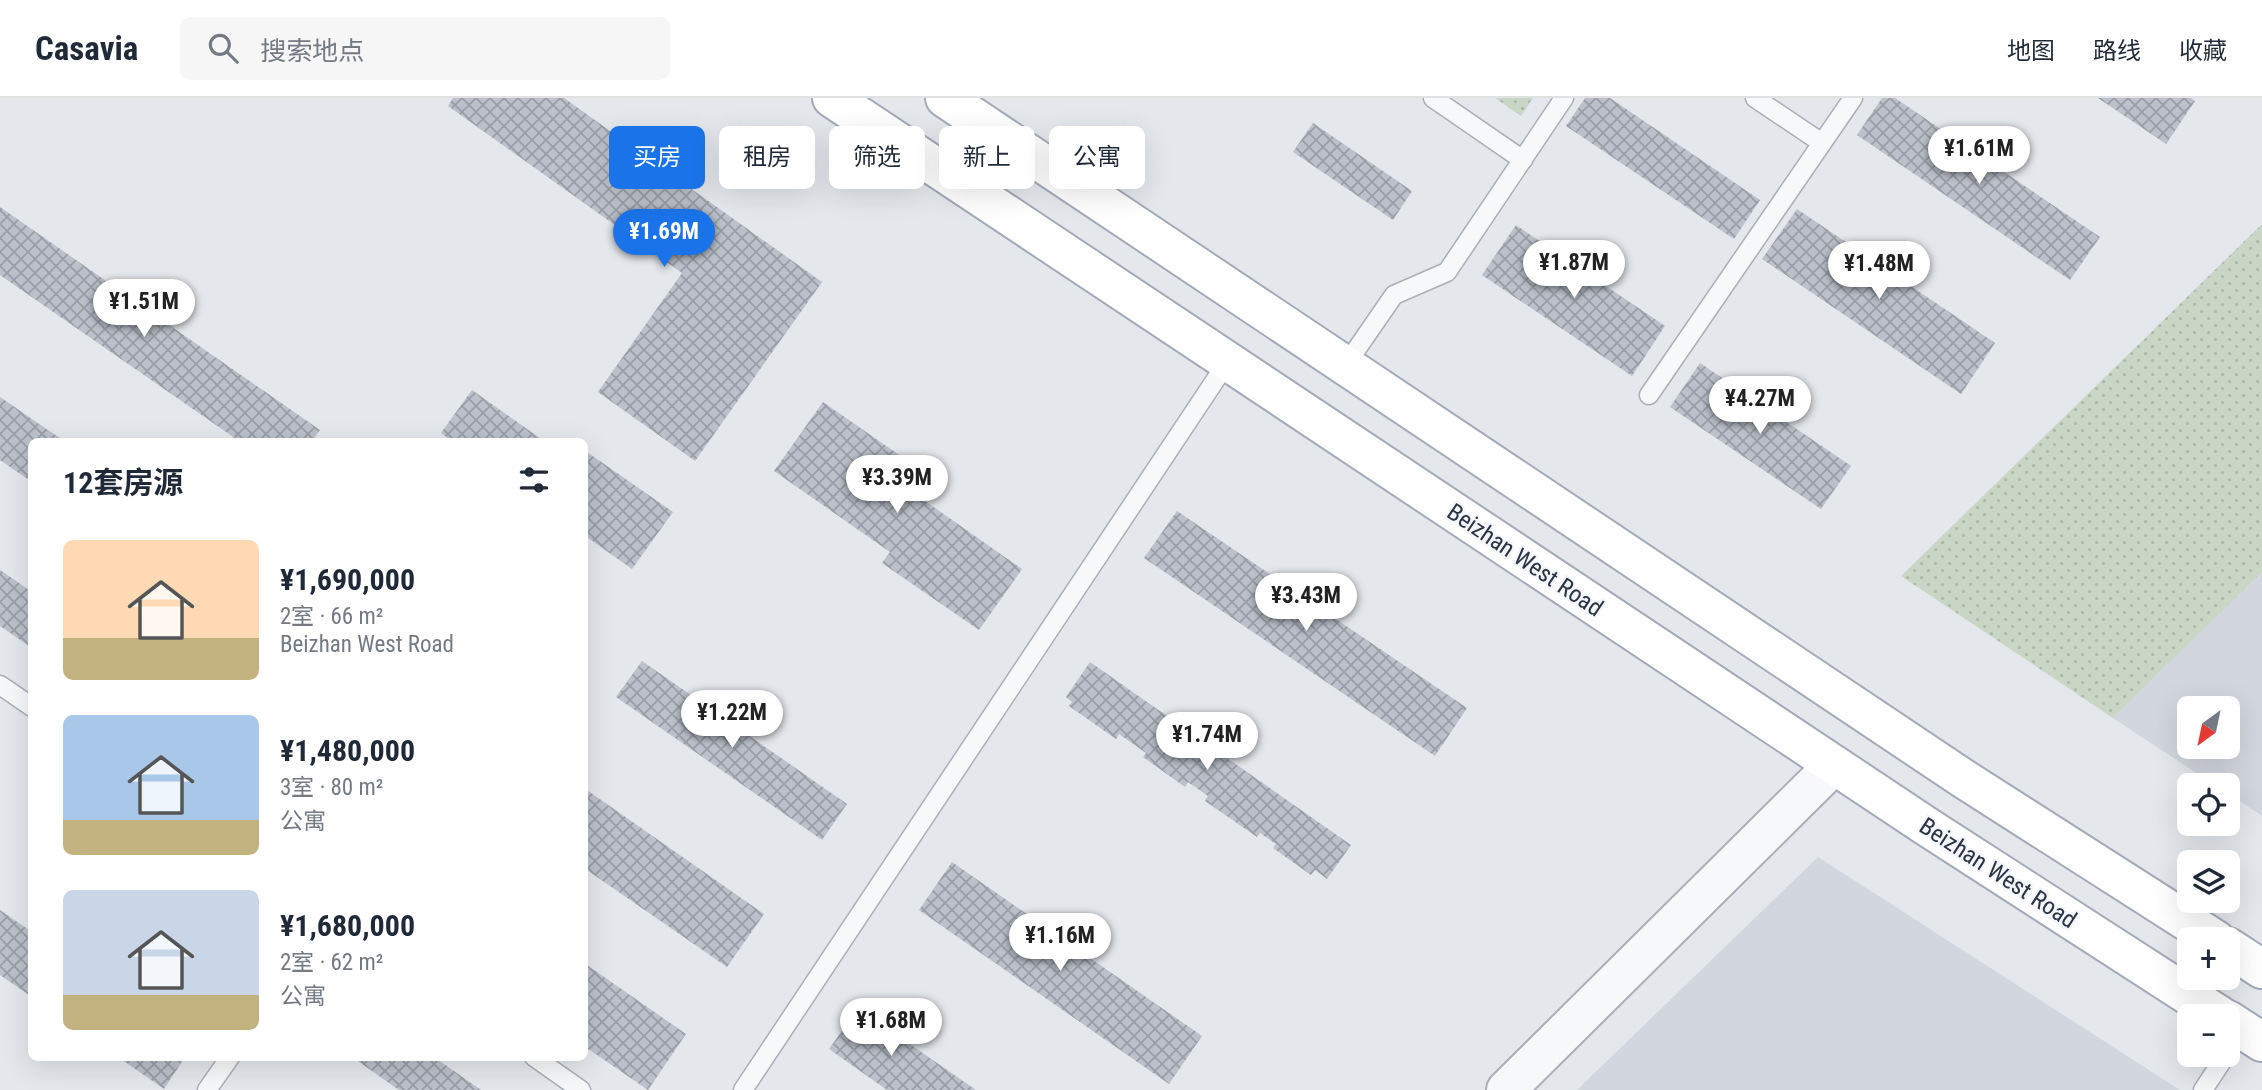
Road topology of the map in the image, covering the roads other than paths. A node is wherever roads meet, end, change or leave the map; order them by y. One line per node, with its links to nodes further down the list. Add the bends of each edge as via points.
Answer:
1 (832, 98): 9 (main road, Beizhan West Road)
2 (945, 98): 10 (main road)
3 (1433, 98): 8 (lane)
4 (1564, 98): 8 (lane)
5 (1755, 98): 7 (lane)
6 (1853, 98): 7 (lane)
7 (1822, 143): 11 (lane)
8 (1523, 160): 10 (lane, via 1447,272 1394,295)
9 (1228, 361): 14 (main road, Beizhan West Road); 24 (lane)
10 (1346, 366): 15 (main road, via 1953,771)
11 (1648, 394)
12 (0, 685): 13 (lane)
13 (28, 704)
14 (1834, 765): 18 (main road, Beizhan West Road); 25 (street)
15 (2196, 927)
16 (2240, 955): 17 (main road)
17 (2262, 969)
18 (2188, 1004)
19 (227, 1061): 22 (lane)
20 (540, 1061): 23 (lane)
21 (2217, 1067): 26 (lane)
22 (207, 1090)
23 (581, 1090)
24 (743, 1090)
25 (1506, 1090)
26 (2203, 1090)

